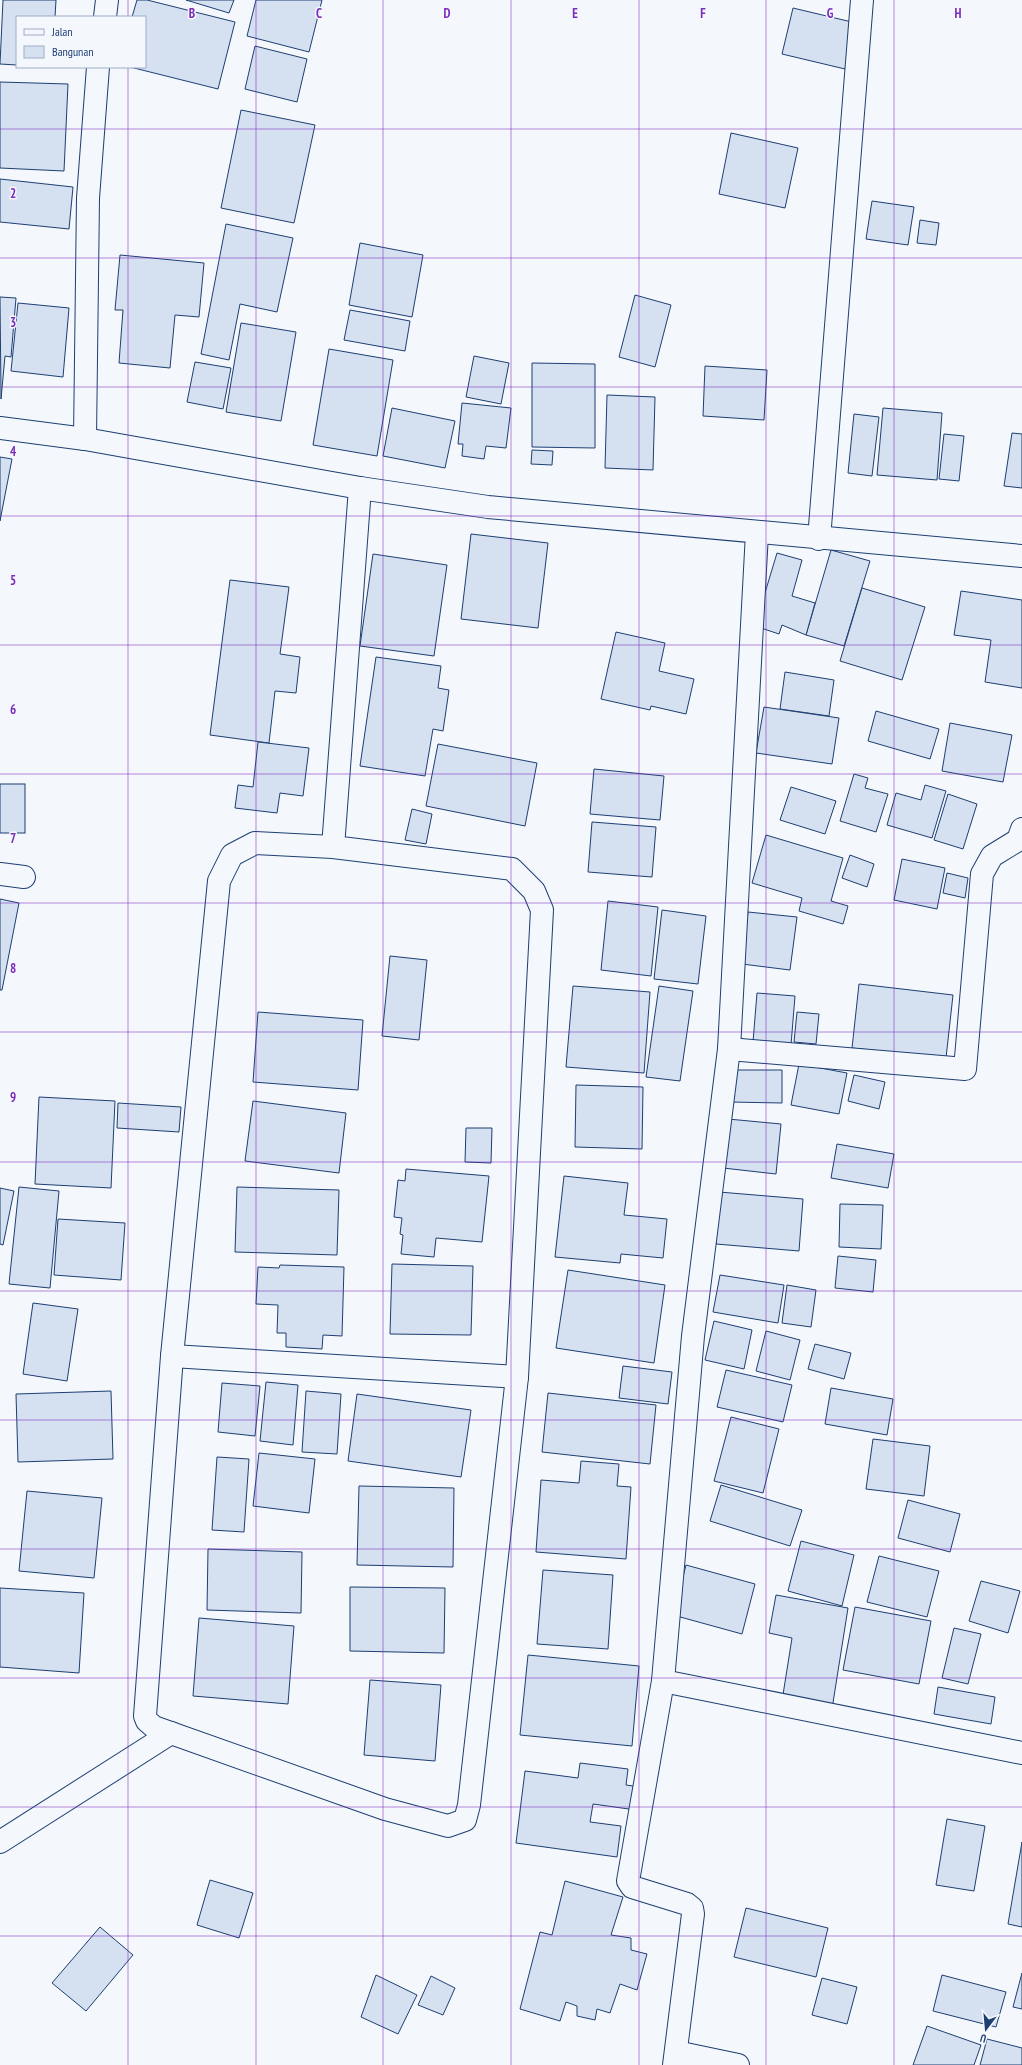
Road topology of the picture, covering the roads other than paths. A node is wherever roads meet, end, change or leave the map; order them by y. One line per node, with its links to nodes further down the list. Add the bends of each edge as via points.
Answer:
1 (108, 0): 3 (street)
2 (862, 0): 9 (street)
3 (105, 16)
4 (98, 68): 6 (street, via 88,198)
5 (0, 428): 6 (street)
6 (85, 439): 7 (street)
7 (360, 488): 8 (street, via 488,507); 12 (street)
8 (757, 533): 9 (street); 15 (street)
9 (819, 539): 10 (street)
10 (1022, 556)
11 (1022, 829): 15 (street, via 1018,840 992,856 982,874 965,1069)
12 (333, 847): 16 (street, via 254,843 232,855 219,881); 17 (street, via 512,869 534,891 542,910)
13 (0, 874): 14 (street)
14 (24, 877)
15 (729, 1049): 18 (street, via 693,1336)
16 (172, 1356): 17 (street); 19 (street, via 145,1716 154,1727)
17 (517, 1377): 19 (street, via 469,1805 465,1820 448,1826 385,1809)
18 (663, 1681): 20 (street); 22 (street, via 628,1881 632,1887 687,1904 692,1908)
19 (171, 1733): 21 (street)
20 (1022, 1753)
21 (0, 1842)
22 (675, 2059): 23 (street)
23 (738, 2065)

